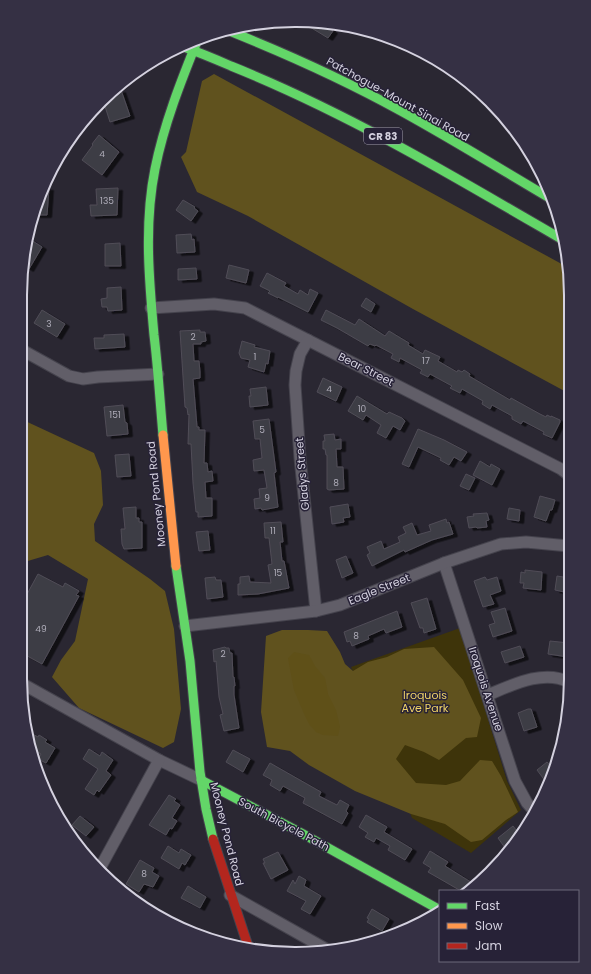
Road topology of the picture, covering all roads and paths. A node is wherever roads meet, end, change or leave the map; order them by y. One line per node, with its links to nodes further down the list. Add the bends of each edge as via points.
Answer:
1 (236, 34): 5 (main road, Patchogue-Mount Sinai Road / CR 83, via 350,84)
2 (195, 46): 4 (main road, Mooney Pond Road)
3 (189, 49): 4 (main road, CR 83)
4 (193, 50): 6 (main road, CR 83, via 346,116); 7 (main road, Mooney Pond Road, via 168,118 154,174 150,233)
5 (545, 195)
6 (558, 237)
7 (151, 308): 8 (street, Bear Street, via 214,304 245,308); 10 (main road, Mooney Pond Road)
8 (308, 340): 11 (street, Bear Street); 14 (street, Gladys Street, via 300,354 295,385)
9 (27, 353): 10 (street, via 68,376 83,379)
10 (158, 374): 15 (main road, Mooney Pond Road, via 174,553)
11 (564, 472)
12 (564, 546): 13 (street, Eagle Street, via 526,542 501,544)
13 (444, 563): 14 (street, Eagle Street, via 340,605); 18 (street, Iroquois Avenue)
14 (316, 611): 15 (street, Eagle Street)
15 (185, 626): 20 (main road, Mooney Pond Road)
16 (564, 680): 18 (street, via 538,678 508,686)
17 (27, 687): 19 (street, South Bicycle Path)
18 (488, 695): 21 (street, Iroquois Avenue, via 515,781)
19 (159, 760): 20 (street, South Bicycle Path); 22 (street)
20 (201, 780): 23 (main road, Mooney Pond Road, via 206,809); 24 (main road, South Bicycle Path)
21 (531, 807)
22 (102, 864)
23 (230, 895): 25 (main road, Mooney Pond Road); 26 (street)
24 (436, 908)
25 (247, 943)
26 (320, 946)

